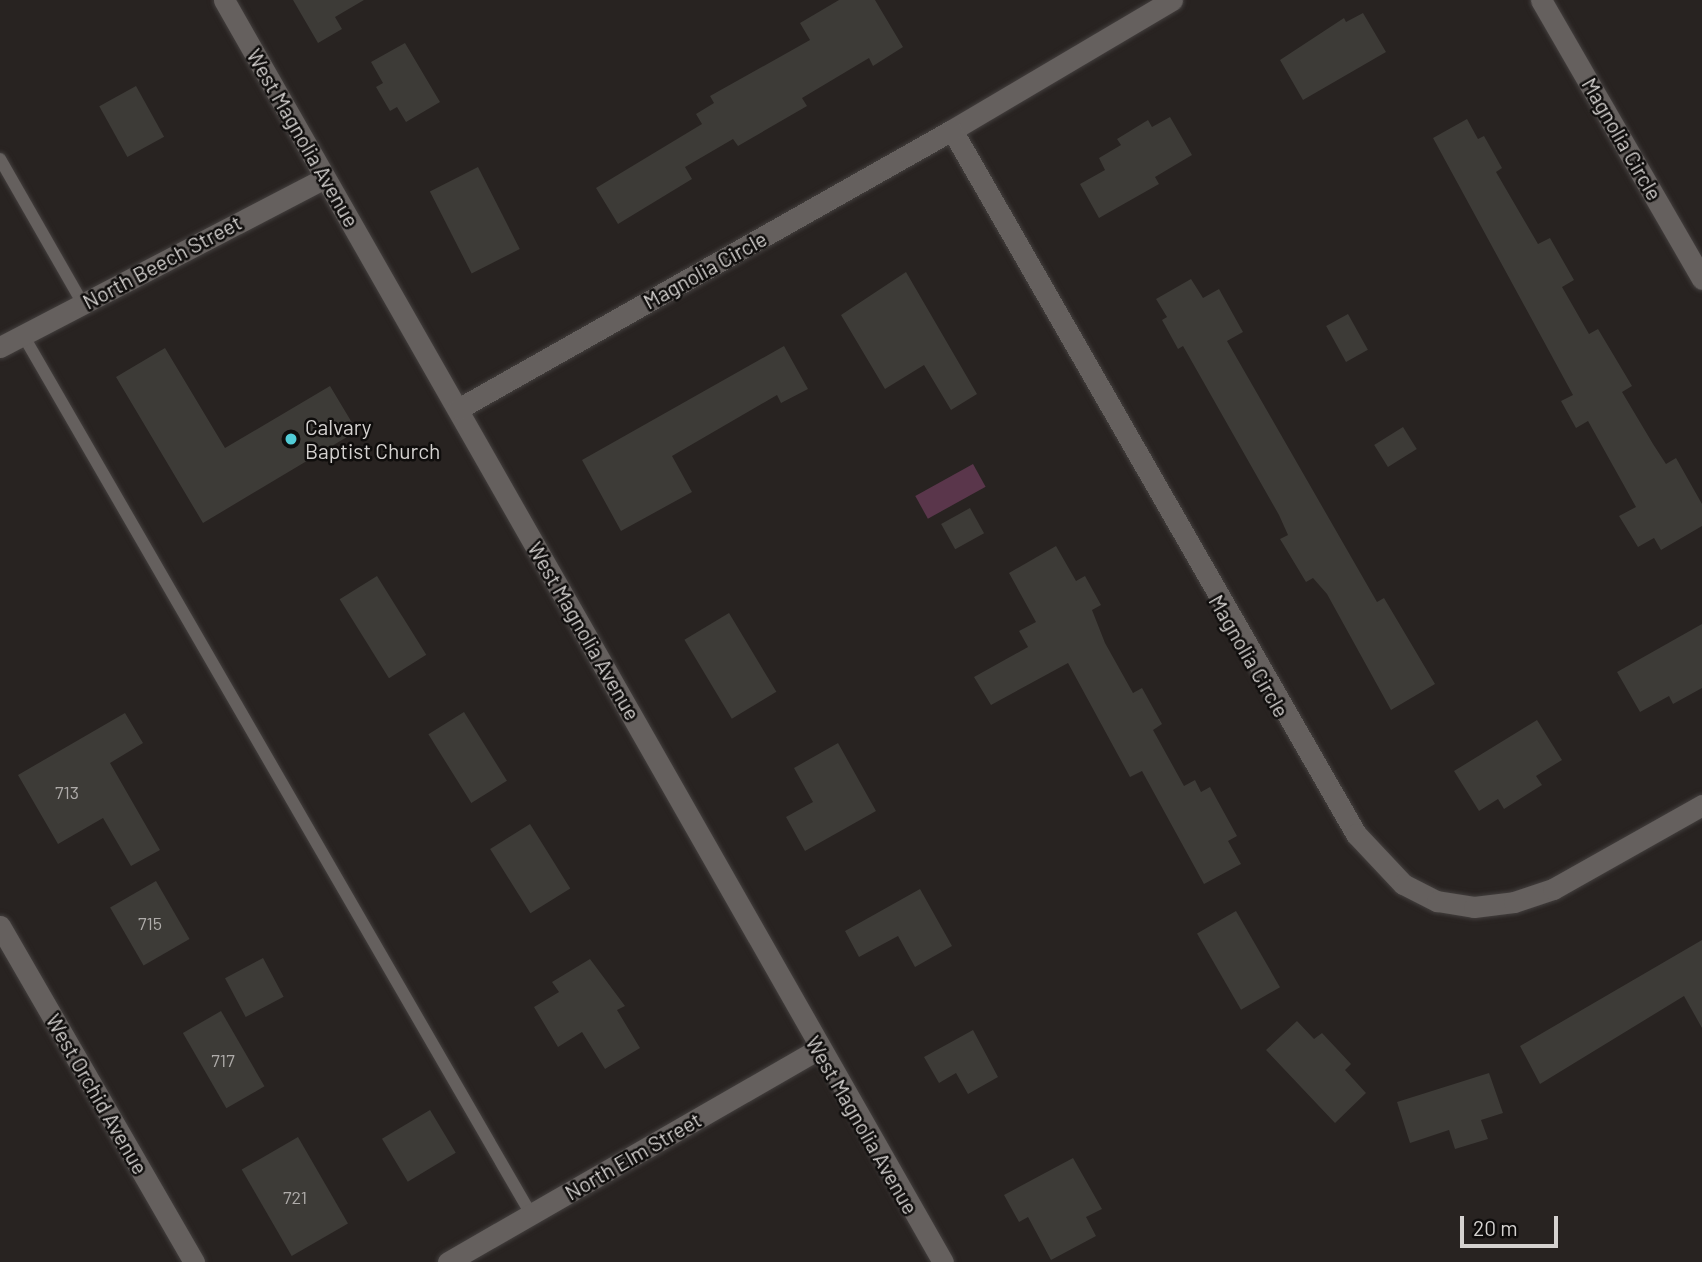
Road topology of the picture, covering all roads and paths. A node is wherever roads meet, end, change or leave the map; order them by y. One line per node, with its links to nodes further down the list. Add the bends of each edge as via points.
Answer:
1 (224, 0): 6 (street, West Magnolia Avenue)
2 (1172, 0): 4 (street, Magnolia Circle)
3 (1541, 0): 7 (street, Magnolia Circle)
4 (952, 130): 11 (street, Magnolia Circle); 12 (street, Magnolia Circle, via 1302,749 1377,862 1403,884 1437,901 1474,907 1514,902 1577,877)
5 (0, 159): 8 (lane)
6 (324, 178): 8 (street, North Beech Street); 11 (street, West Magnolia Avenue)
7 (1702, 279)
8 (83, 304): 9 (street, North Beech Street)
9 (23, 335): 10 (street, North Beech Street); 15 (lane)
10 (0, 347)
11 (458, 408): 14 (street, West Magnolia Avenue, via 724,873)
12 (1702, 805)
13 (0, 926): 16 (street, West Orchid Avenue)
14 (817, 1050): 15 (street, North Elm Street); 18 (street, West Magnolia Avenue)
15 (531, 1214): 17 (street, North Elm Street)
16 (194, 1262)
17 (447, 1262)
18 (943, 1262)

